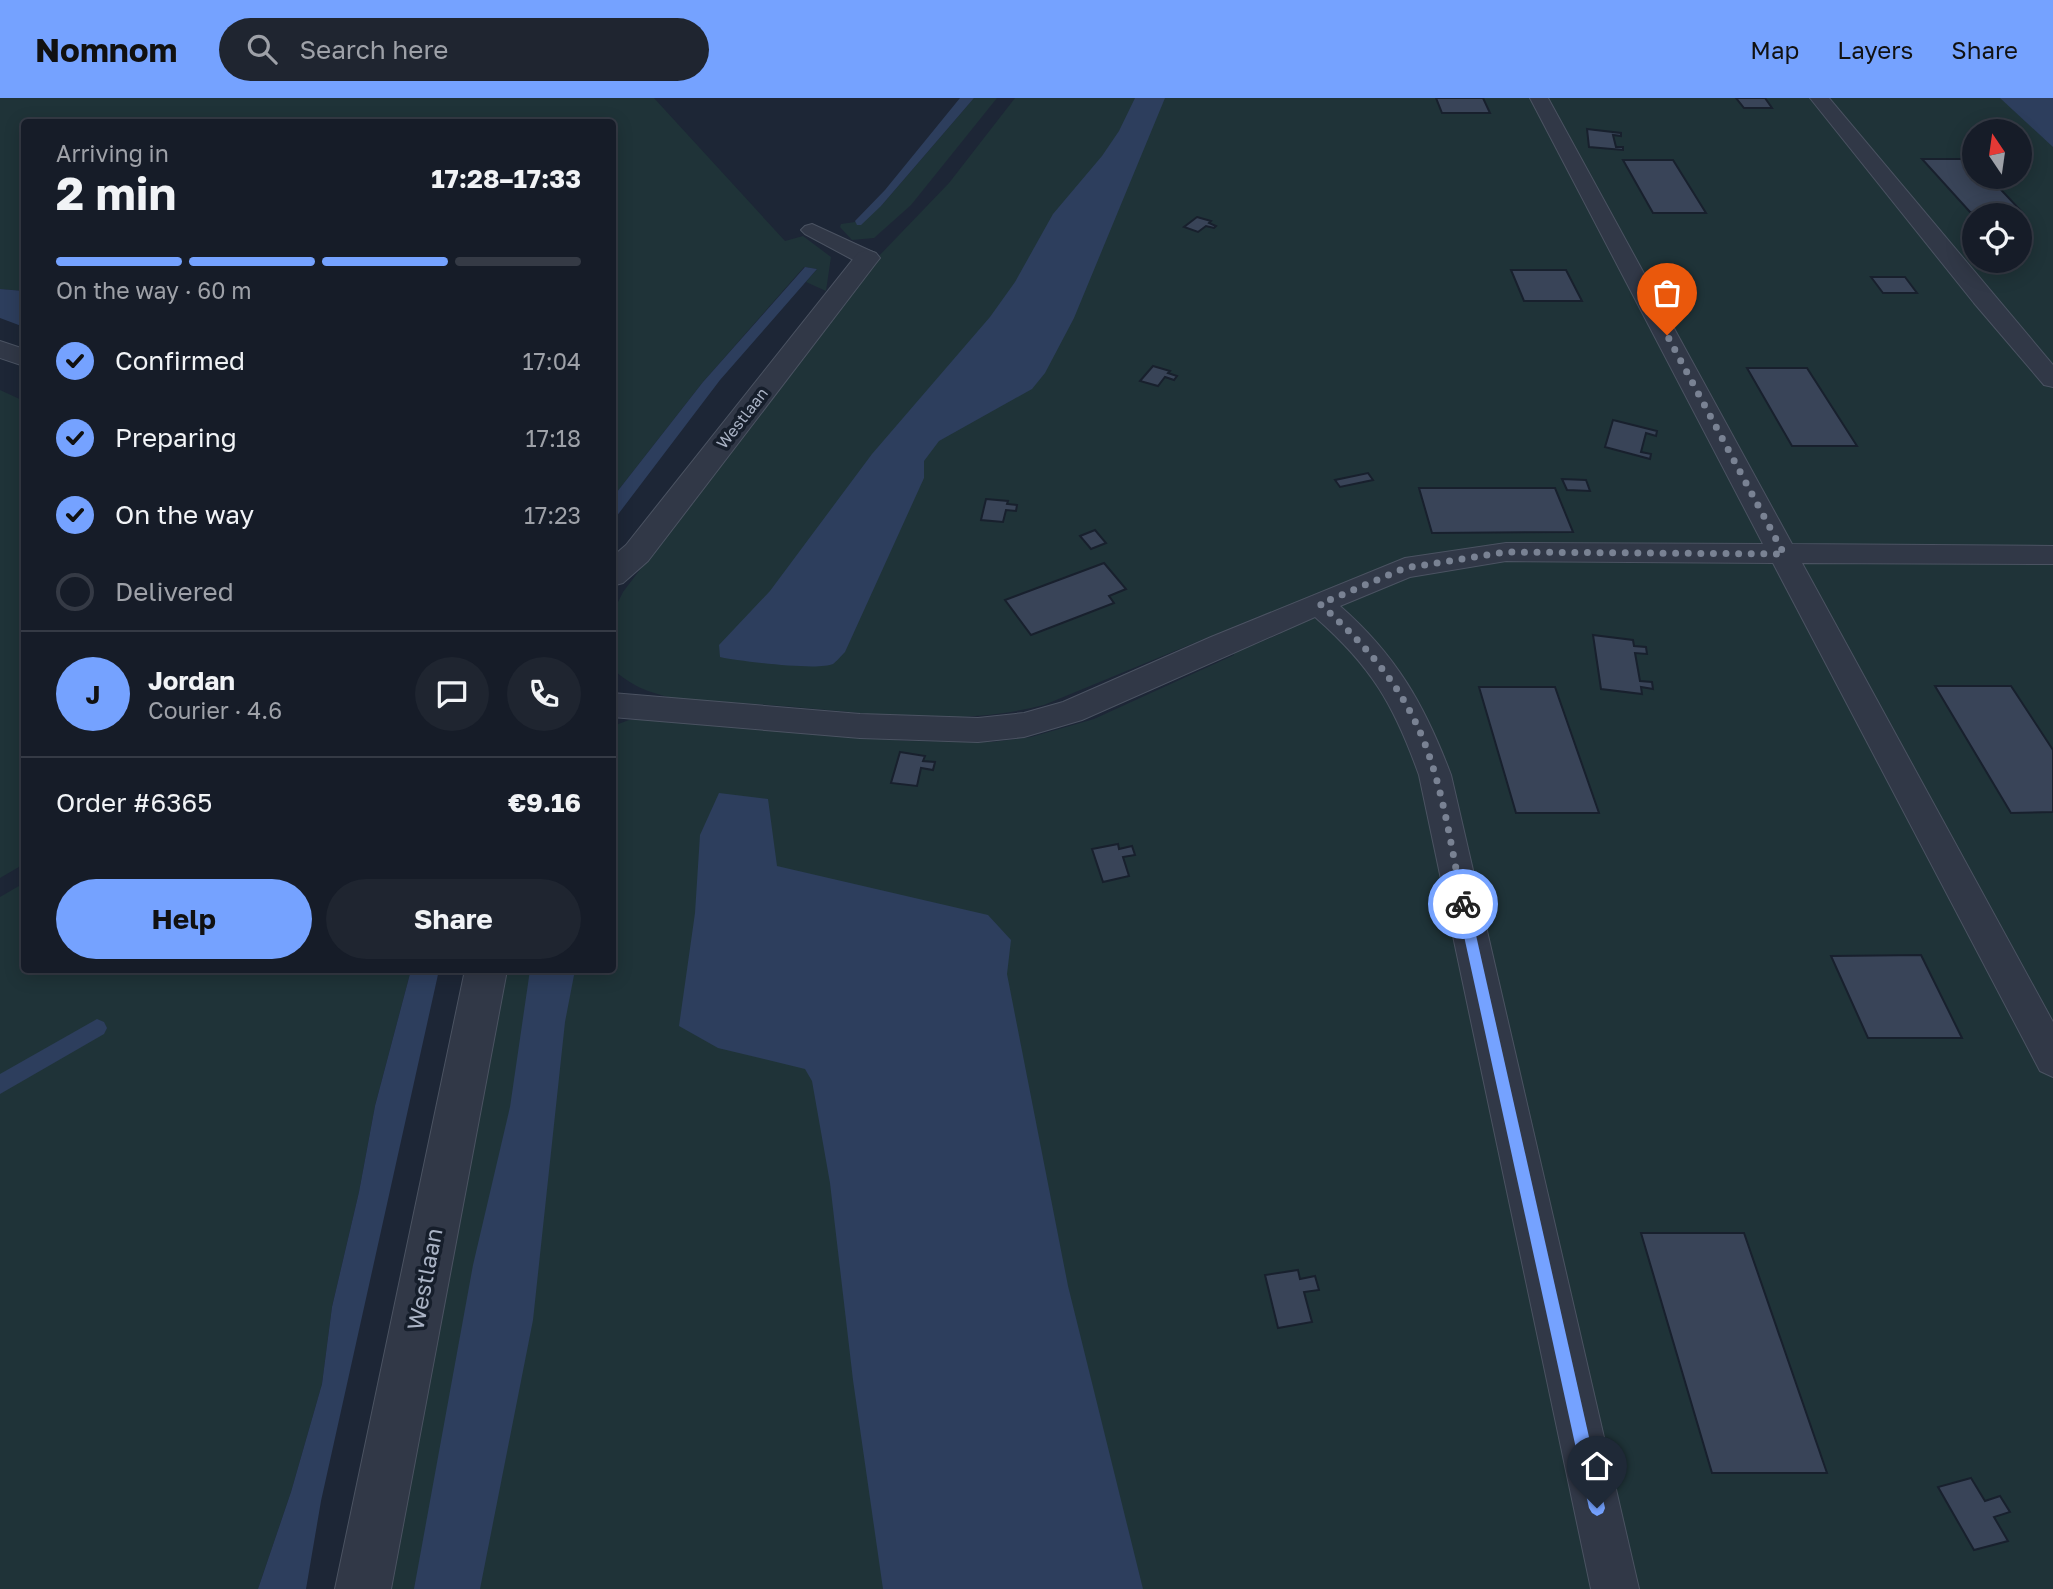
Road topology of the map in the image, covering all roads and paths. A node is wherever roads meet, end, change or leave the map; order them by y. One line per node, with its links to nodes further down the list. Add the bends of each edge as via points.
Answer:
1 (1539, 98): 8 (lane)
2 (1819, 98): 7 (lane)
3 (812, 230): 4 (lane)
4 (867, 258): 10 (street, Westlaan, via 637,553)
5 (0, 348): 6 (street)
6 (21, 357)
7 (2053, 380)
8 (1784, 554): 9 (lane); 11 (lane, via 1506,552 1405,568); 14 (lane)
9 (2053, 555)
10 (616, 571)
11 (1320, 604): 12 (lane, via 1071,712 1024,725 978,730 860,726); 16 (lane, via 1379,663 1414,719 1435,775)
12 (616, 705)
13 (485, 973): 15 (street, Westlaan)
14 (2053, 1059)
15 (363, 1589)
16 (1615, 1589)

